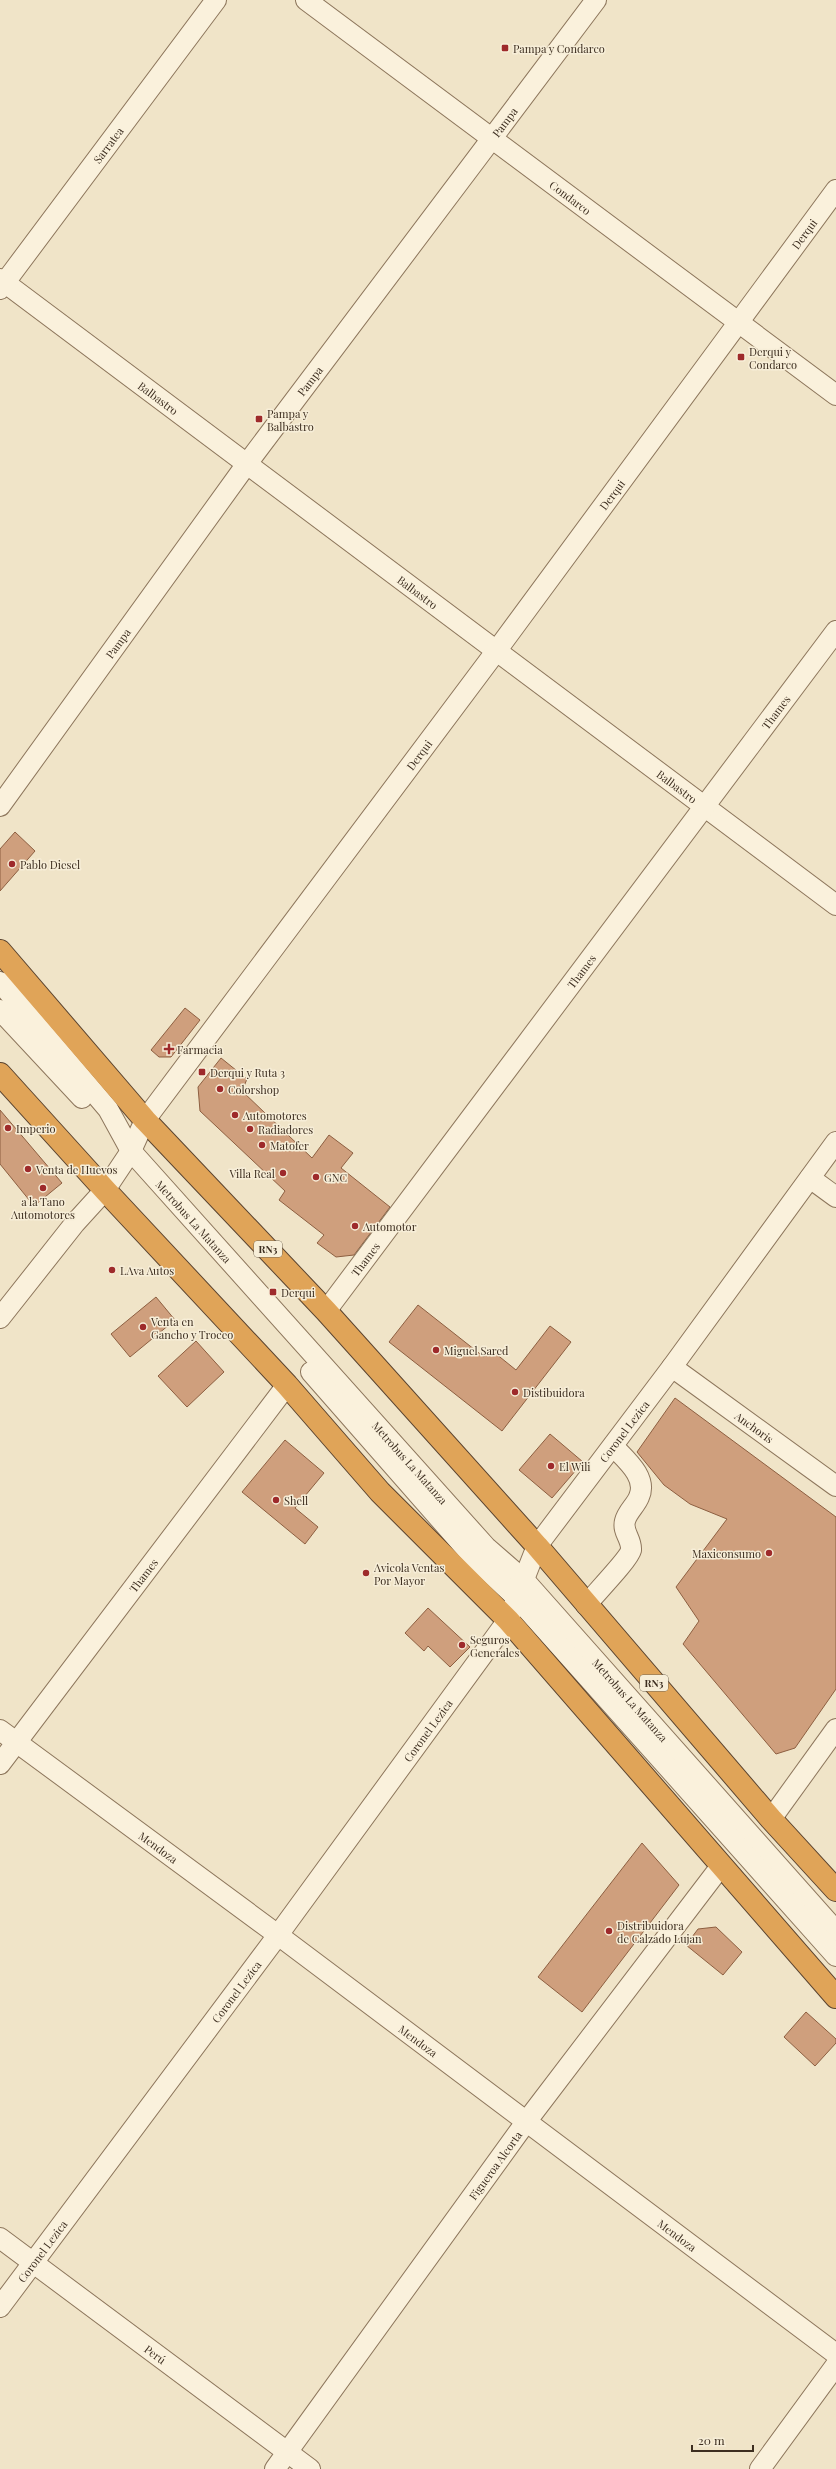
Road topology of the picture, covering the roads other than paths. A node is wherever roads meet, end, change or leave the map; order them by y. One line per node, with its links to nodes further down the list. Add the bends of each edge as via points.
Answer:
1 (216, 0): 6 (street, Sarratea)
2 (306, 0): 4 (street, Condarco)
3 (596, 0): 4 (street, Pampa)
4 (493, 139): 7 (street, Condarco); 9 (street, Pampa)
5 (836, 190): 7 (street, Derqui)
6 (2, 284): 9 (street, Balbastro)
7 (739, 323): 8 (street, Condarco); 11 (street, Derqui)
8 (836, 394)
9 (246, 465): 11 (street, Balbastro); 12 (street, Pampa)
10 (836, 631): 13 (street, Thames)
11 (497, 650): 13 (street, Balbastro); 19 (street, Derqui)
12 (0, 806)
13 (706, 806): 14 (street, Balbastro); 25 (street, Thames)
14 (836, 905)
15 (0, 951): 19 (highway, RN3)
16 (0, 982): 21 (street, Metrobus La Matanza, via 108,1109)
17 (0, 1010): 21 (street, Metrobus La Matanza, via 101,1119)
18 (0, 1074): 23 (highway)
19 (145, 1120): 21 (street, Derqui); 25 (highway, RN3)
20 (836, 1142): 22 (street, Coronel Lezica)
21 (127, 1156): 23 (street, Derqui); 32 (street, Metrobus La Matanza, via 486,1548); 33 (street, Metrobus La Matanza, via 475,1559)
22 (810, 1178): 24 (street); 27 (street, Coronel Lezica)
23 (104, 1190): 26 (street, Derqui); 28 (highway)
24 (836, 1197)
25 (326, 1311): 31 (highway, RN3)
26 (0, 1318)
27 (672, 1367): 29 (street, Coronel Lezica); 30 (street, Anchoris)
28 (286, 1385): 35 (highway, via 380,1492); 38 (street, Thames)
29 (614, 1446): 31 (street, Coronel Lezica); 34 (street, via 640,1477 642,1487 639,1497 625,1519 624,1527 630,1544 628,1556)
30 (836, 1486)
31 (537, 1546): 32 (street, Coronel Lezica); 34 (highway, RN3)
32 (525, 1580): 33 (street, Coronel Lezica); 43 (street, Metrobus La Matanza)
33 (518, 1599): 35 (street, Coronel Lezica); 45 (street, Metrobus La Matanza)
34 (586, 1604): 40 (highway, RN3)
35 (508, 1620): 41 (highway); 44 (street, Coronel Lezica)
36 (836, 1729): 40 (street)
37 (0, 1730): 38 (street, Mendoza)
38 (16, 1742): 39 (street, Thames); 44 (street, Mendoza)
39 (0, 1764)
40 (771, 1819): 42 (highway, RN3)
41 (721, 1866): 46 (highway); 47 (street, Figueroa Alcorta)
42 (836, 1890)
43 (836, 1931)
44 (278, 1935): 47 (street, Mendoza); 49 (street, Coronel Lezica)
45 (836, 1956)
46 (836, 1997)
47 (526, 2122): 51 (street, Mendoza); 53 (street, Figueroa Alcorta)
48 (0, 2238): 49 (street, Perú)
49 (33, 2262): 50 (street, Coronel Lezica); 53 (street, Perú)
50 (0, 2307)
51 (836, 2354)
52 (836, 2365): 56 (street)
53 (288, 2452): 54 (street, Figueroa Alcorta); 55 (street, Perú)
54 (275, 2469)
55 (310, 2469)
56 (760, 2469)

